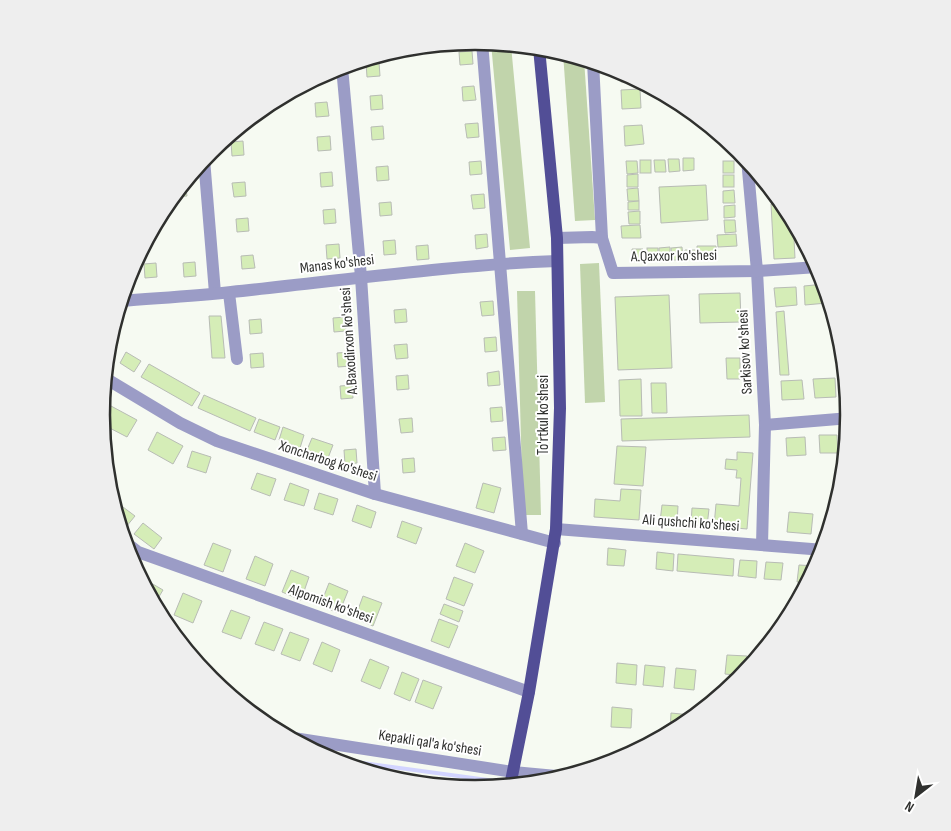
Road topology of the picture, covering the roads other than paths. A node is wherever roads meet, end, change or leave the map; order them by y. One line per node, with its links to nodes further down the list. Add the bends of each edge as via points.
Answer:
1 (483, 50): 10 (street)
2 (540, 56): 7 (main road, To'rtkul ko'shesi)
3 (593, 69): 8 (street)
4 (343, 75): 13 (street, A.Baxodirxon ko'shesi)
5 (205, 171): 14 (street)
6 (748, 173): 12 (street, Sarkisov ko'shesi)
7 (556, 238): 8 (street); 9 (main road, To'rtkul ko'shesi)
8 (602, 238): 12 (street, A.Qaxxor ko'shesi, via 613,273)
9 (557, 261): 10 (street, Manas ko'shesi); 22 (main road, To'rtkul ko'shesi, via 560,408)
10 (501, 263): 13 (street, Manas ko'shesi); 23 (street)
11 (809, 267): 12 (street, A.Qaxxor ko'shesi)
12 (757, 270): 20 (street, Sarkisov ko'shesi)
13 (361, 277): 15 (street, Manas ko'shesi); 21 (street, A.Baxodirxon ko'shesi)
14 (215, 293): 15 (street, Manas ko'shesi); 16 (street, Manas ko'shesi)
15 (229, 293): 17 (street)
16 (128, 300)
17 (237, 359)
18 (112, 382): 21 (street, Xoncharbog ko'shesi, via 180,424 217,441)
19 (841, 419): 20 (street)
20 (766, 425): 25 (street, Sarkisov ko'shesi)
21 (375, 494): 23 (street, Xoncharbog ko'shesi)
22 (556, 528): 24 (main road, To'rtkul ko'shesi); 25 (street, Ali qushchi ko'shesi)
23 (522, 534): 24 (street, Xoncharbog ko'shesi)
24 (555, 543): 28 (main road, To'rtkul ko'shesi)
25 (762, 545): 26 (street, Ali qushchi ko'shesi)
26 (815, 549)
27 (136, 550): 28 (street, Alpomish ko'shesi)
28 (529, 692): 30 (main road, To'rtkul ko'shesi)
29 (311, 742): 30 (street, Kepakli qal'a ko'shesi)
30 (512, 779)

